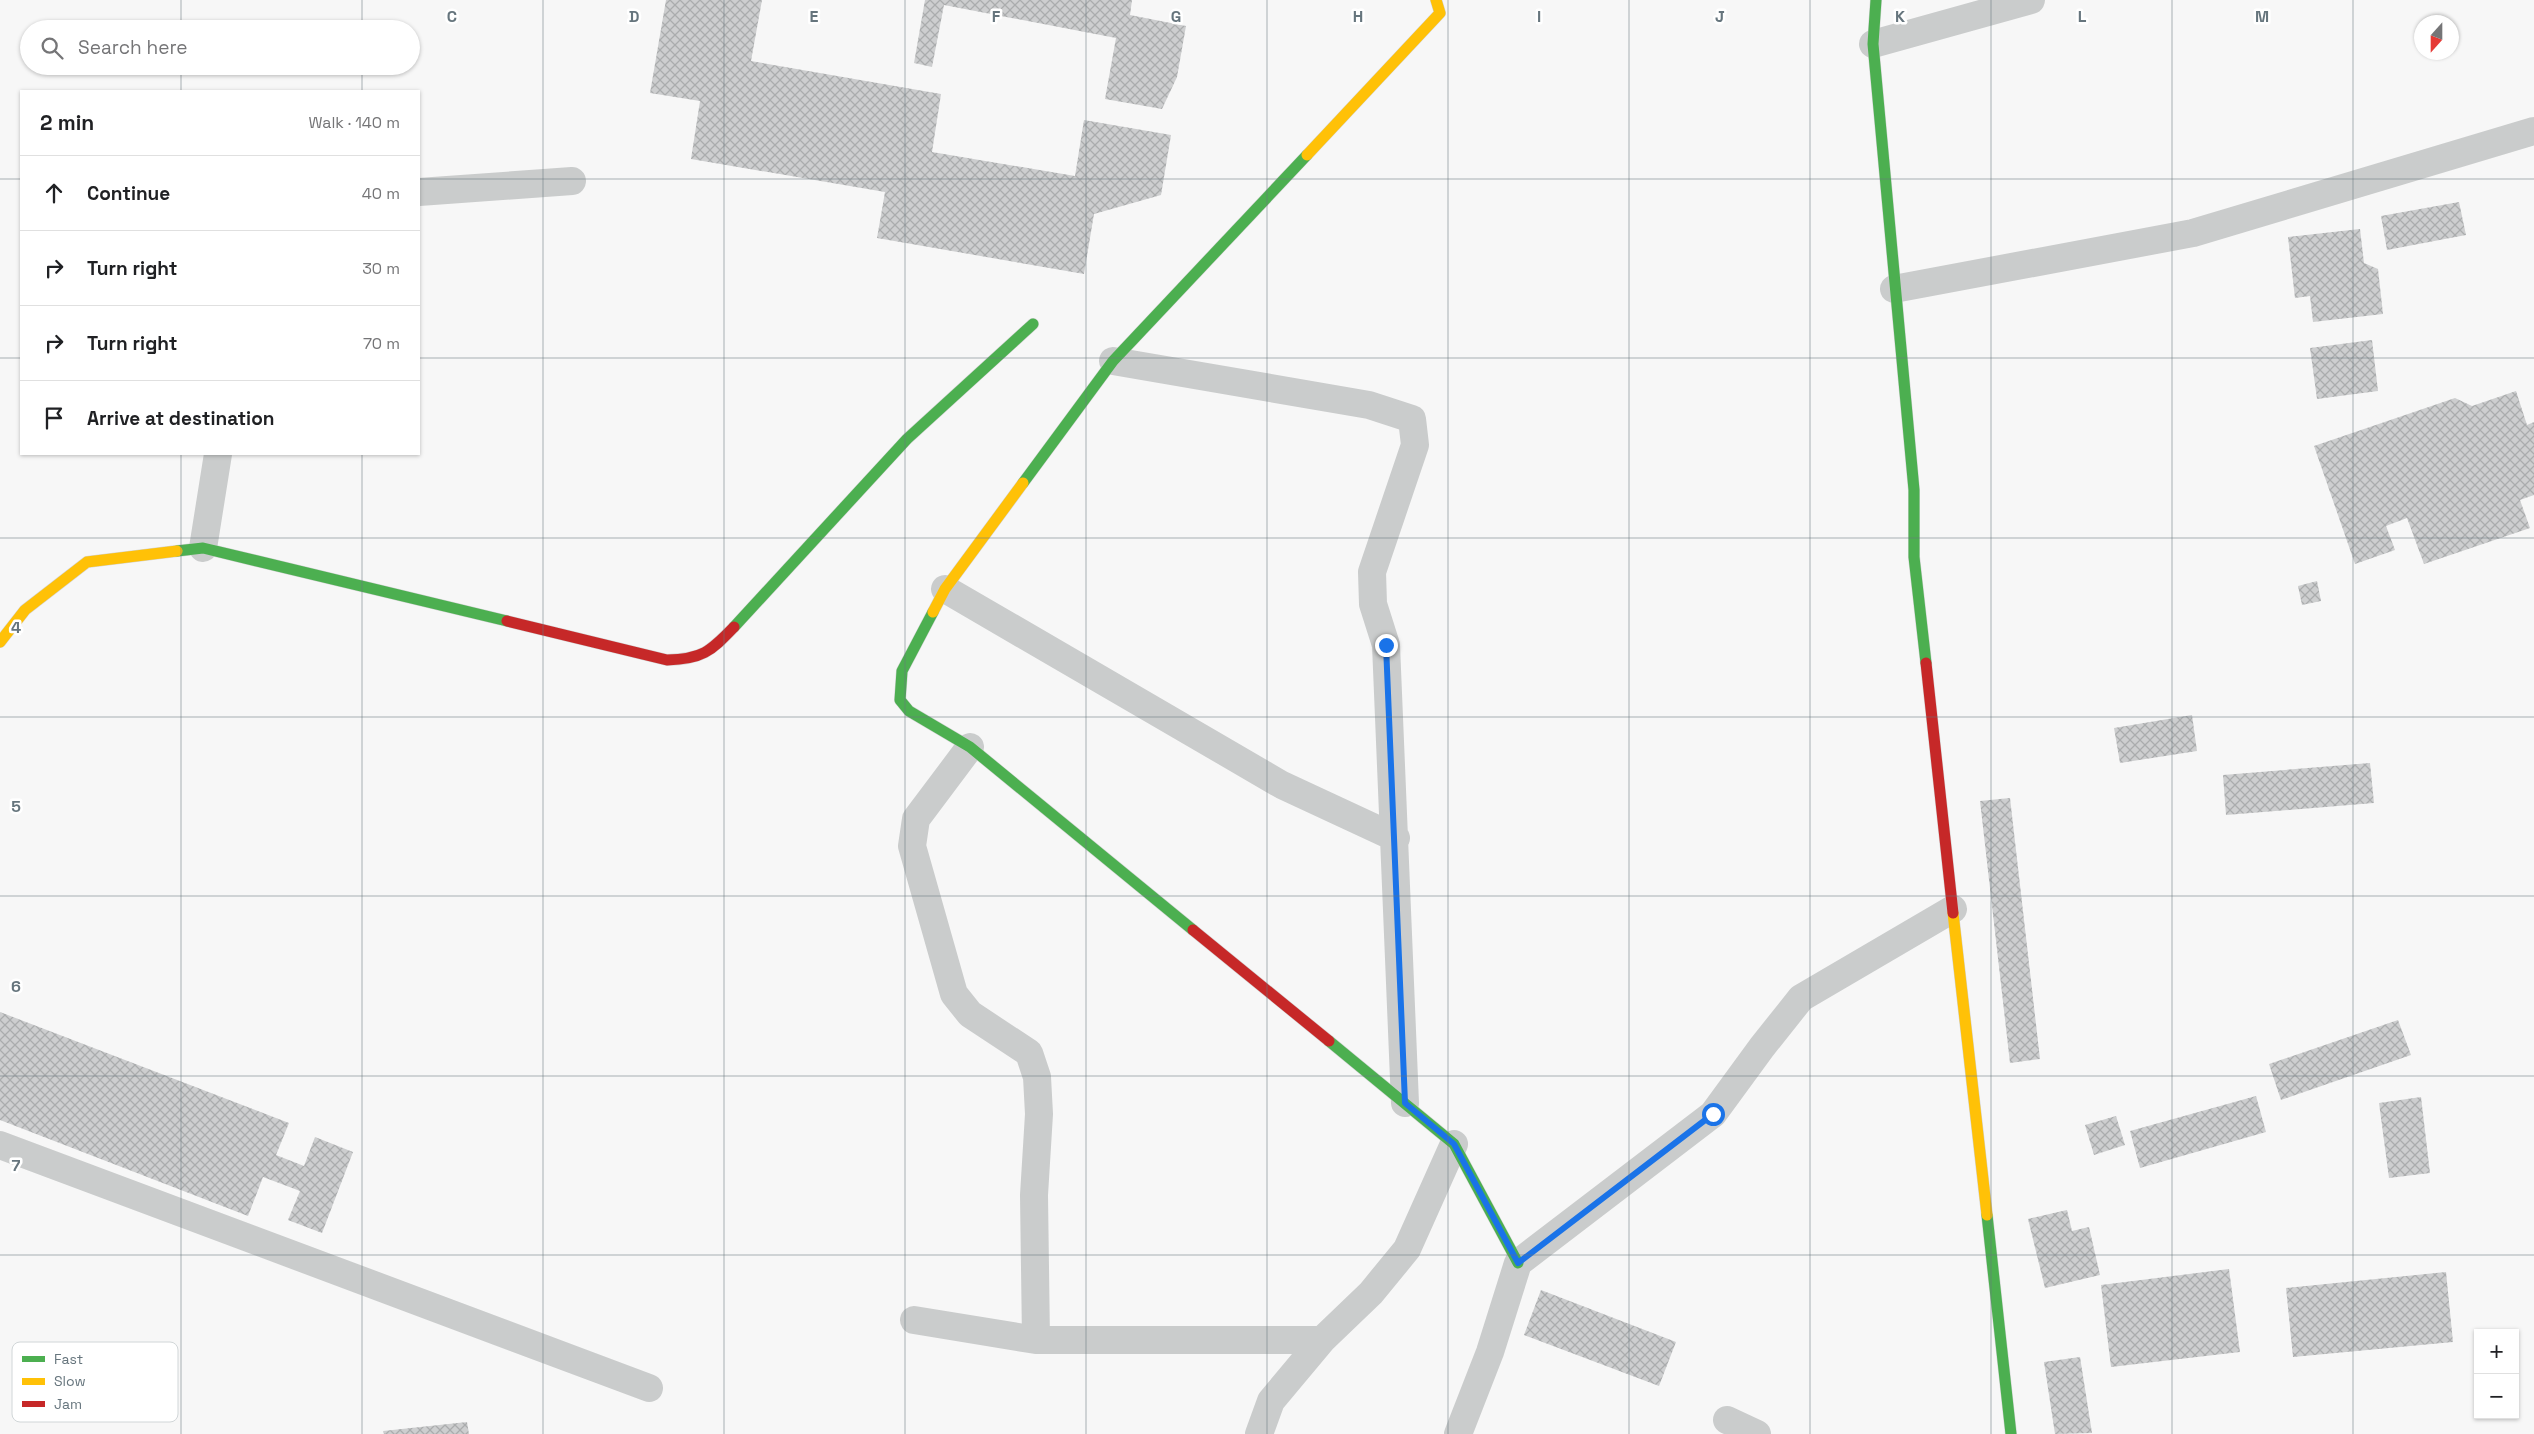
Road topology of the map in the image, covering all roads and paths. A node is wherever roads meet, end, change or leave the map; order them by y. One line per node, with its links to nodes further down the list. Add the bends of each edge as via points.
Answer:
1 (1436, 0): 10 (street, via 1440,13)
2 (1876, 0): 4 (street)
3 (2031, 0): 4 (street)
4 (1873, 44): 8 (street)
5 (2534, 130): 8 (street, via 2193,232)
6 (572, 181): 7 (street)
7 (420, 192)
8 (1894, 289): 17 (street, via 1914,490 1914,557)
9 (1033, 324): 12 (street, via 907,439 716,646 693,659 666,660)
10 (1113, 361): 13 (street); 16 (street, via 1369,405 1412,419 1415,444 1372,572 1373,604 1386,645)
11 (218, 455): 12 (street)
12 (203, 548): 14 (street, via 87,562 25,610)
13 (945, 589): 15 (street, via 902,671 900,700 909,710); 16 (street, via 1282,785)
14 (0, 642)
15 (970, 747): 18 (street); 23 (street, via 916,819 912,846 954,994 970,1014 1028,1053 1037,1078 1039,1114 1034,1195)
16 (1396, 838): 18 (street)
17 (1953, 909): 21 (street, via 1801,998 1713,1114); 30 (street)
18 (1405, 1103): 20 (street)
19 (0, 1144): 25 (street)
20 (1454, 1144): 21 (street); 24 (street, via 1407,1249 1371,1294)
21 (1518, 1263): 28 (street, via 1490,1352)
22 (914, 1320): 23 (street)
23 (1036, 1340): 24 (street)
24 (1322, 1340): 27 (street, via 1271,1401)
25 (649, 1388)
26 (1727, 1420): 29 (street)
27 (1259, 1434)
28 (1458, 1434)
29 (1756, 1434)
30 (2011, 1434)

